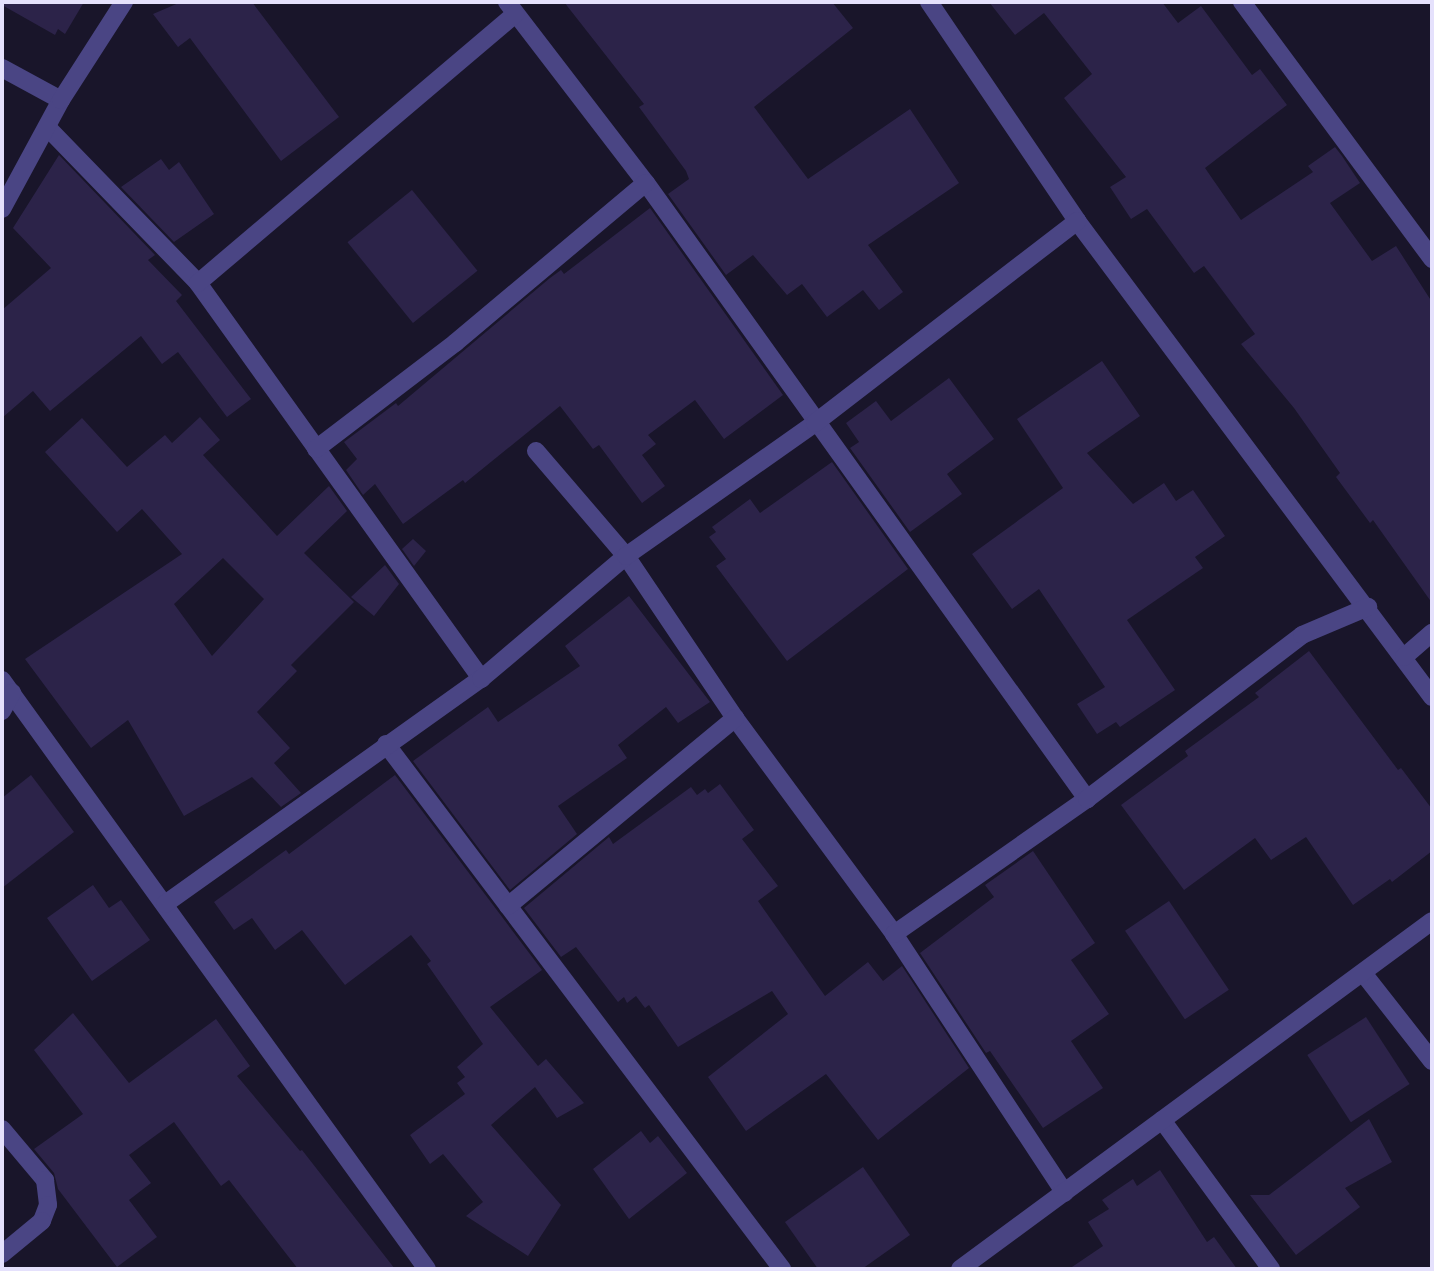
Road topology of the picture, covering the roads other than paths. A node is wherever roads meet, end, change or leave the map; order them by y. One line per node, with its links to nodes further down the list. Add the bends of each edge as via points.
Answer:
1 (124, 2): 6 (street)
2 (929, 2): 10 (street)
3 (1242, 2): 11 (street)
4 (511, 8): 8 (street); 12 (street)
5 (2, 68): 6 (street)
6 (61, 100): 7 (street)
7 (47, 127): 9 (street); 12 (street)
8 (646, 183): 13 (street); 14 (street, via 455,343)
9 (2, 209)
10 (1077, 220): 13 (street); 17 (street)
11 (1432, 259)
12 (198, 284): 14 (street)
13 (815, 423): 16 (street); 26 (street)
14 (316, 449): 20 (street)
15 (536, 452): 16 (street)
16 (626, 556): 20 (street); 24 (street)
17 (1368, 607): 19 (street); 26 (street, via 1302,635)
18 (1432, 633): 19 (street)
19 (1404, 657): 22 (street)
20 (481, 679): 25 (street)
21 (7, 687): 23 (street); 27 (street)
22 (1432, 697)
23 (2, 711)
24 (735, 718): 28 (street); 30 (street)
25 (386, 744): 27 (street); 28 (street)
26 (1087, 799): 30 (street)
27 (165, 904): 37 (street)
28 (508, 906): 38 (street)
29 (1432, 921): 31 (street)
30 (894, 934): 35 (street)
31 (1363, 973): 32 (street); 33 (street)
32 (1432, 1061)
33 (1162, 1121): 35 (street); 40 (street)
34 (2, 1129): 36 (street, via 45,1180 48,1205 42,1221)
35 (1065, 1193): 39 (street)
36 (2, 1254)
37 (426, 1269)
38 (782, 1269)
39 (960, 1269)
40 (1270, 1269)

